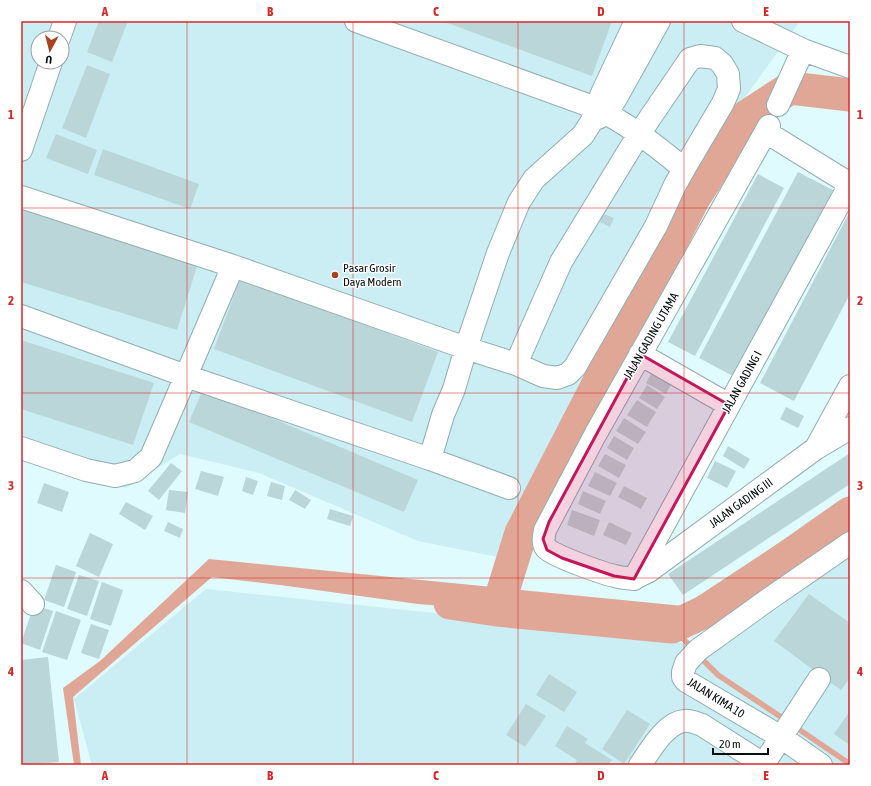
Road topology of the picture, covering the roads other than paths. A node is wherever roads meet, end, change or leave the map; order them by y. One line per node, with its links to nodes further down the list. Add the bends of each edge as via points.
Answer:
1 (356, 21): 9 (street)
2 (636, 21): 9 (street, via 603,91)
3 (659, 21): 9 (street, via 619,93)
4 (743, 21): 5 (street)
5 (803, 50): 6 (street); 8 (street)
6 (850, 67)
7 (48, 70): 11 (street)
8 (778, 105)
9 (598, 114): 10 (street); 17 (street, via 583,135 534,179 519,202 498,253)
10 (639, 134): 12 (street); 12 (street, via 690,59 700,56 715,58 728,74 729,89); 19 (street, via 562,262)
11 (21, 150)
12 (684, 169): 19 (street, via 656,226 575,367 568,374 557,378 543,376)
13 (850, 184): 18 (street, JALAN GADING UTAMA, via 768,129); 22 (street, JALAN GADING I)
14 (21, 197): 15 (street)
15 (232, 266): 17 (street); 20 (street)
16 (21, 316): 20 (street)
17 (466, 348): 19 (street); 26 (street)
18 (640, 354): 22 (street); 29 (street, JALAN GADING UTAMA, via 556,508 543,538 547,550 562,558 614,576)
19 (516, 364)
20 (186, 376): 25 (street, via 151,457 135,471 115,476); 26 (street)
21 (850, 386): 24 (street)
22 (729, 404): 29 (street, JALAN GADING I)
23 (850, 428): 24 (street, JALAN GADING III)
24 (815, 449): 29 (street, JALAN GADING III, via 649,571)
25 (26, 455)
26 (430, 459): 27 (street)
27 (509, 488)
28 (850, 543): 31 (street, JALAN KIMA 10, via 692,656 683,672 686,680)
29 (634, 579)
30 (819, 679): 31 (street)
31 (784, 732): 32 (street, via 765,762 760,762 702,725 684,720 670,726); 33 (street, JALAN KIMA 10)
32 (640, 765)
33 (821, 765)

